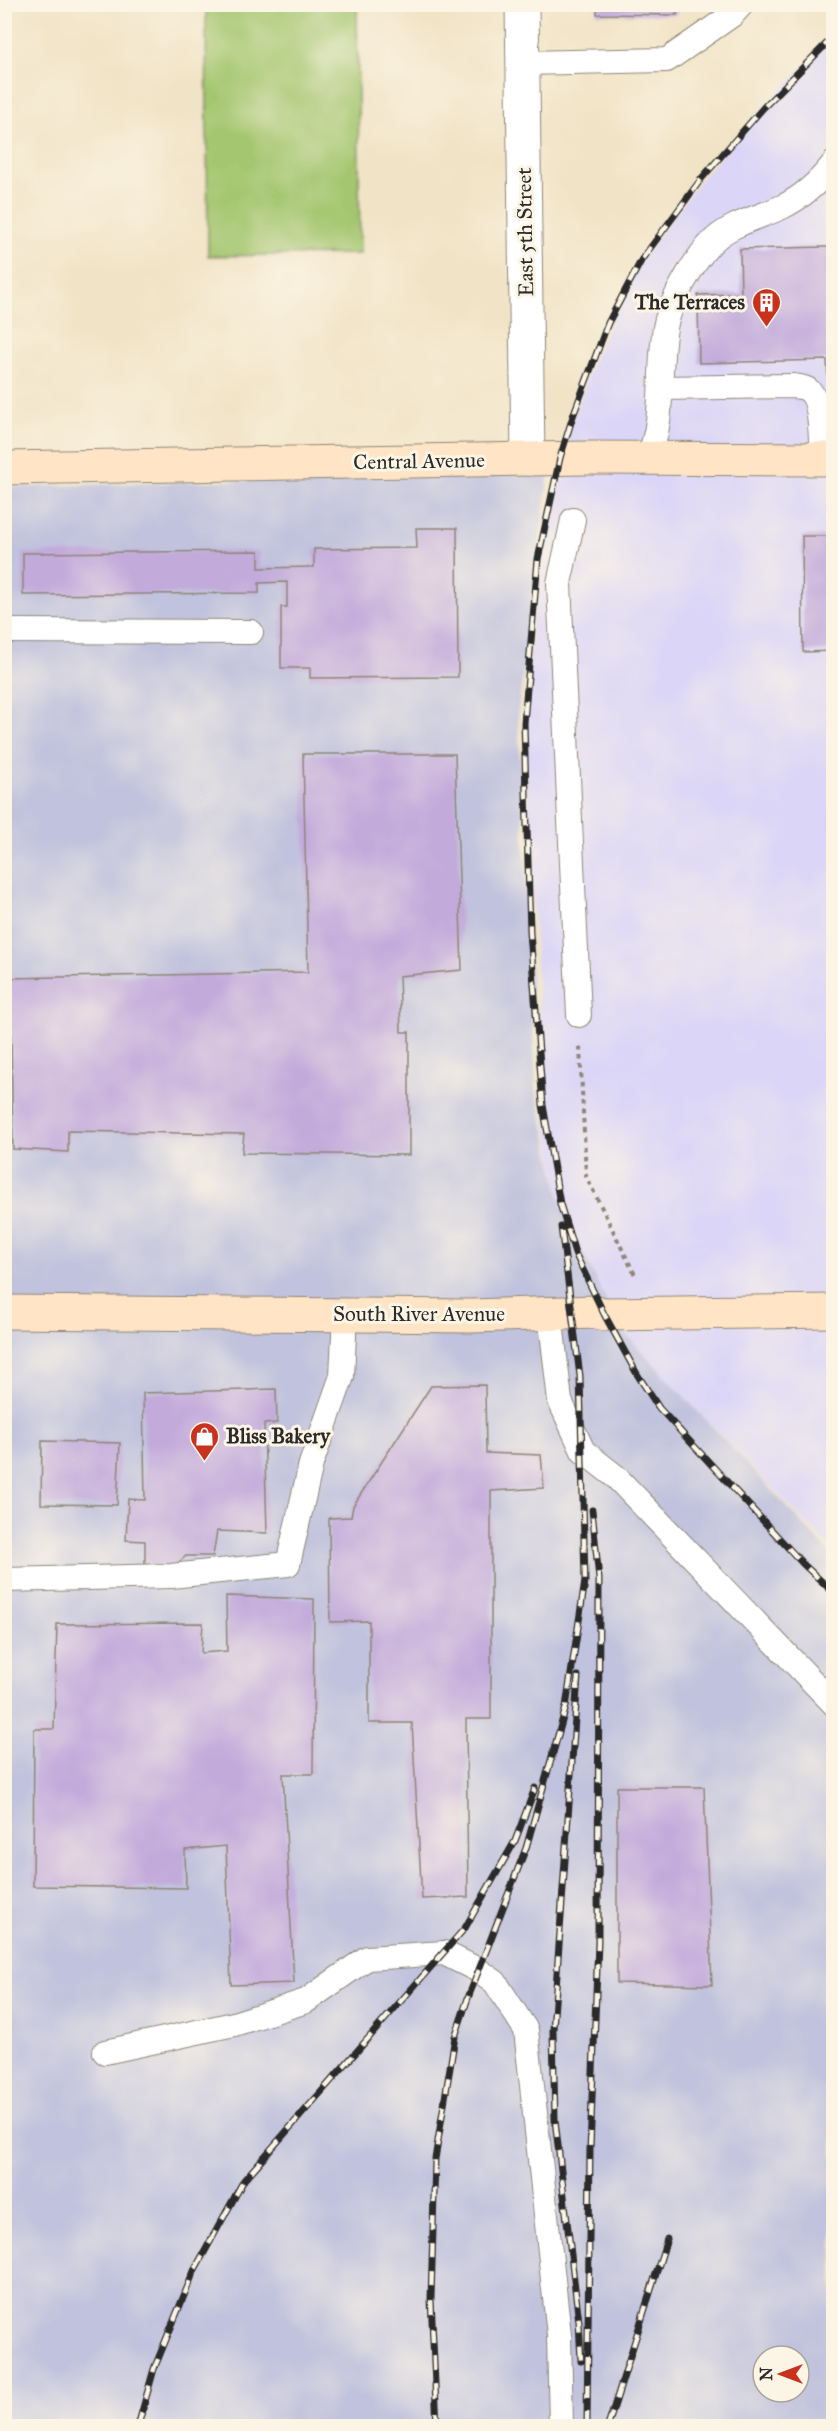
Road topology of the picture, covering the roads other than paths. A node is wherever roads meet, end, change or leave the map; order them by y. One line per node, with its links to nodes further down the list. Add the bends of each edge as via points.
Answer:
1 (522, 4): 3 (street, East 5th Street)
2 (742, 4): 3 (lane, via 667,60)
3 (523, 63): 7 (street, East 5th Street)
4 (834, 163): 5 (lane, via 807,192 723,232 709,245 670,308)
5 (661, 388): 6 (lane, via 659,422); 8 (lane, via 807,389 815,398)
6 (648, 458): 7 (main road, Central Avenue); 8 (main road, Central Avenue)
7 (528, 459): 9 (main road, Central Avenue)
8 (828, 459)
9 (4, 468)
10 (573, 520): 13 (lane, via 559,584)
11 (4, 631): 12 (lane)
12 (251, 632)
13 (579, 1016)
14 (834, 1311): 16 (main road, South River Avenue)
15 (4, 1312): 17 (main road, South River Avenue)
16 (550, 1313): 17 (main road, South River Avenue); 19 (lane, via 560,1401 583,1451 616,1477)
17 (345, 1314): 18 (lane, via 342,1376 311,1464 288,1564 171,1576)
18 (4, 1580)
19 (834, 1704)
20 (105, 2052): 21 (lane, via 234,2024 306,2001 368,1958 444,1953 495,1982 526,2031 559,2335)
21 (561, 2427)

